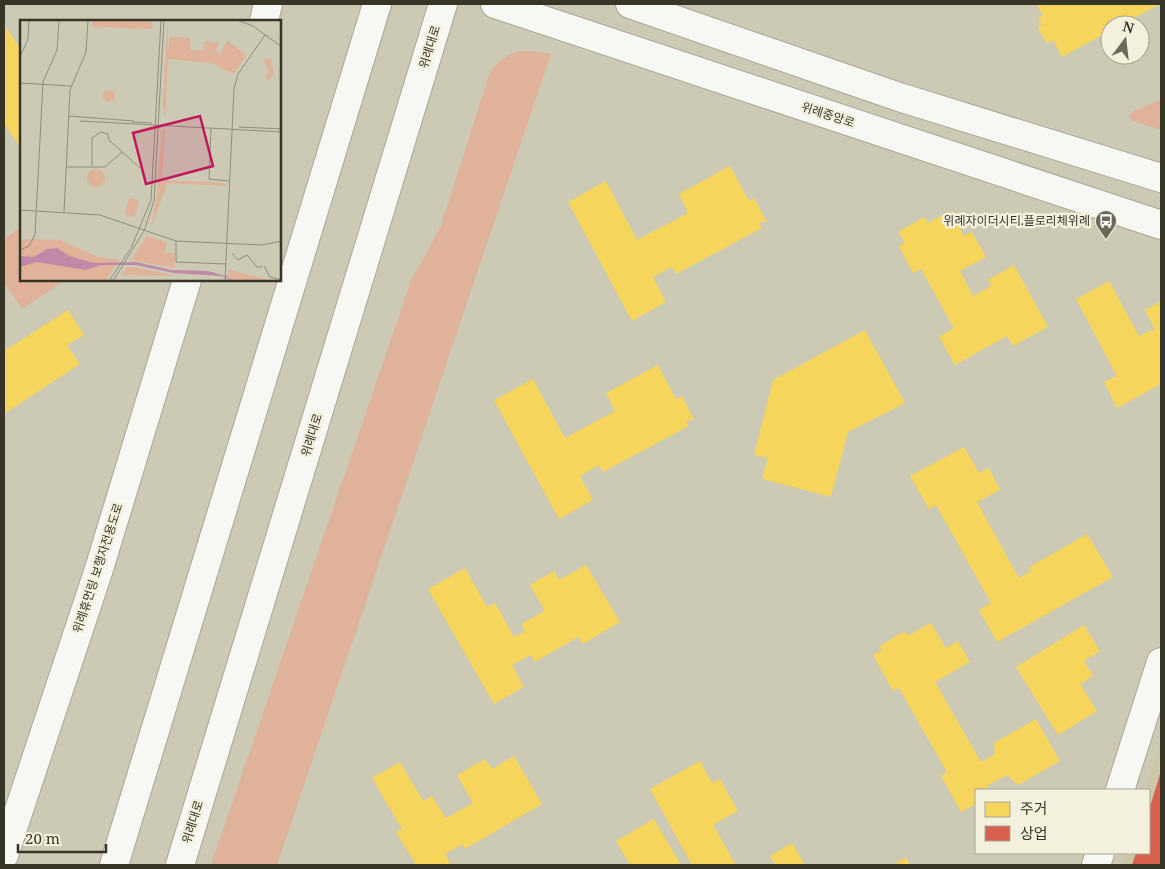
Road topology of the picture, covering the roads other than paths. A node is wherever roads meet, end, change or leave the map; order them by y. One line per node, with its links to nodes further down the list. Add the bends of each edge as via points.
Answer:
1 (377, 4): 11 (main road)
2 (443, 4): 12 (main road, 위례대로)
3 (495, 4): 6 (main road, 위례중앙로)
4 (630, 4): 5 (main road, via 899,97)
5 (1161, 178)
6 (1161, 225)
7 (187, 281): 10 (main road, 위례휴먼링 보행자전용도로, via 99,569)
8 (1161, 662): 9 (main road)
9 (1120, 789)
10 (4, 855)
11 (114, 865)
12 (180, 865)

